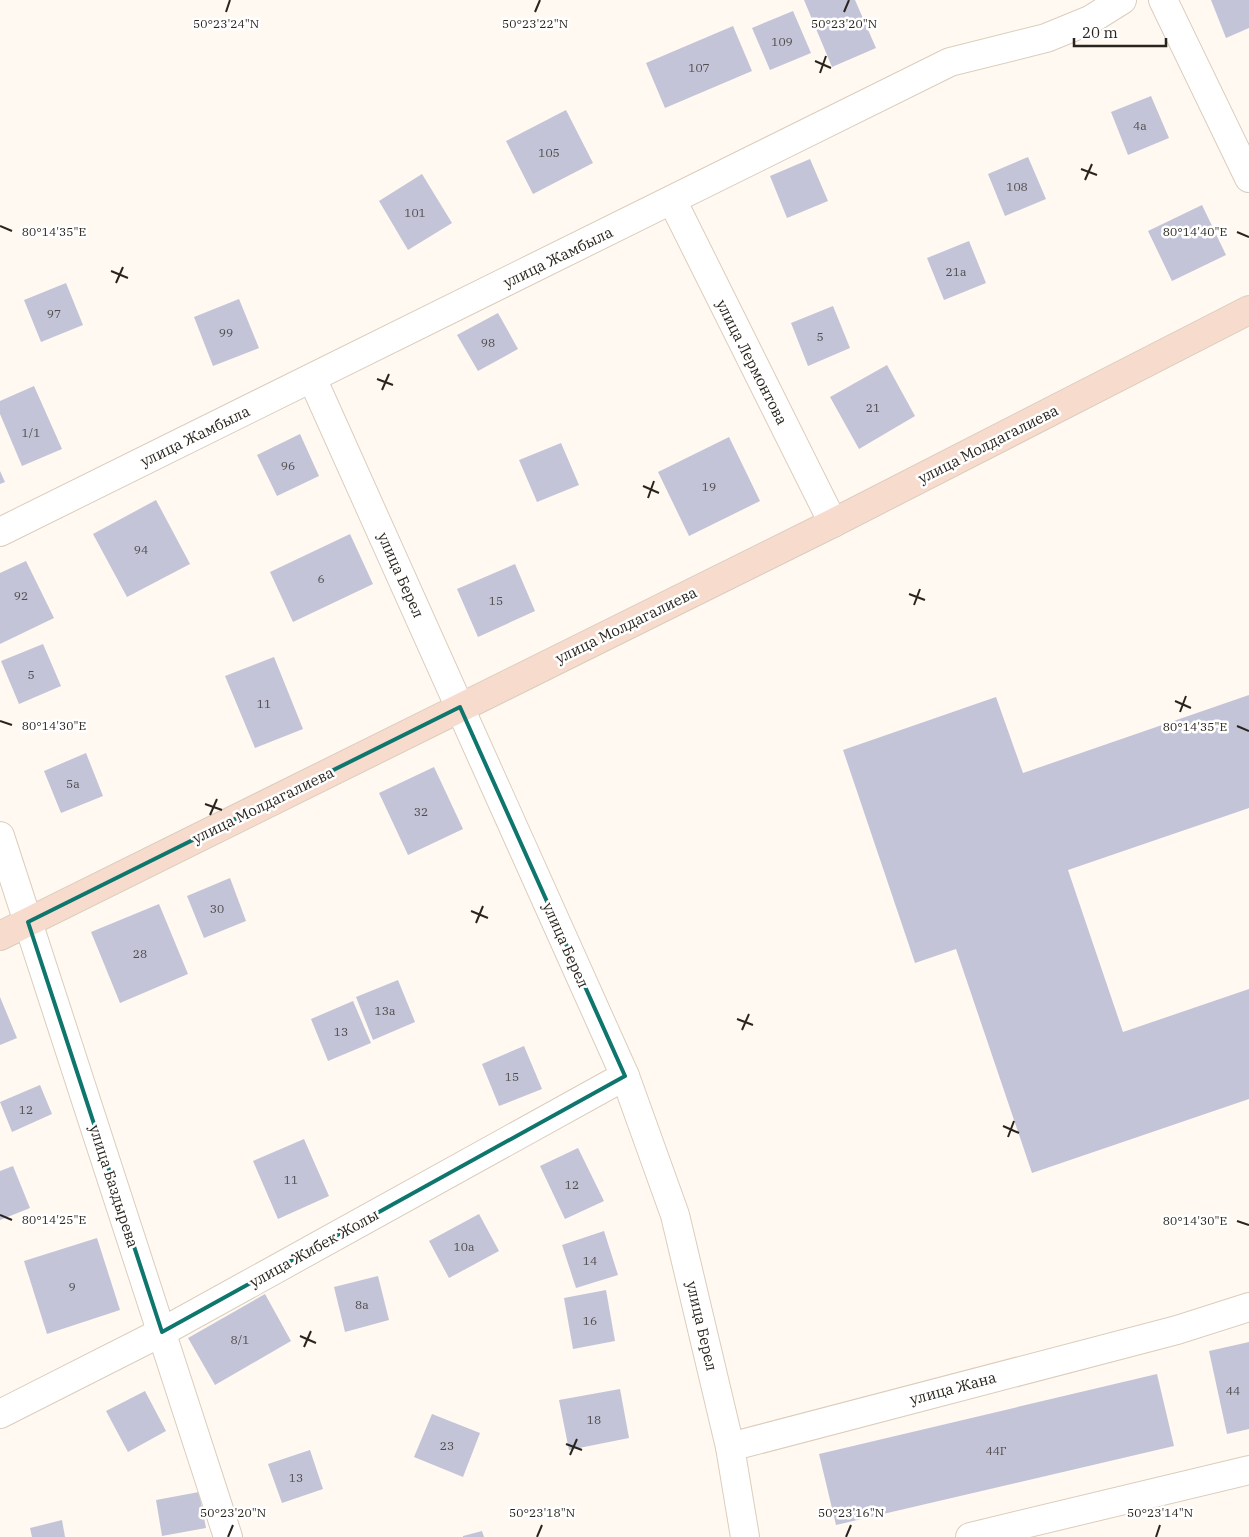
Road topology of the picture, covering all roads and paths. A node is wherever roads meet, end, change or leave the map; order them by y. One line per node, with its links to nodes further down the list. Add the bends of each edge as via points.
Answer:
1 (1122, 0): 4 (street, улица Жамбыла, via 1090,20 1046,38 950,62)
2 (1163, 0): 3 (street)
3 (1249, 178)
4 (672, 200): 6 (street, улица Жамбыла); 7 (street, улица Лермонтова)
5 (1249, 310): 7 (street, улица Молдагалиева)
6 (312, 378): 8 (street, улица Жамбыла); 9 (street, улица Берел)
7 (833, 524): 9 (street, улица Молдагалиева)
8 (0, 532)
9 (460, 707): 11 (street, улица Молдагалиева); 13 (street, улица Берел)
10 (0, 836): 11 (street, улица Баздырева)
11 (28, 922): 12 (street, улица Молдагалиева); 15 (street, улица Баздырева)
12 (0, 936)
13 (625, 1076): 15 (street, улица Жибек Жолы); 17 (street, улица Берел, via 675,1215)
14 (1249, 1307): 17 (street, улица Жана, via 1177,1330)
15 (162, 1332): 16 (street, улица Жибек Жолы); 19 (street, улица Баздырева)
16 (0, 1414)
17 (730, 1447): 20 (street, улица Берел)
18 (1249, 1470): 21 (street)
19 (228, 1537)
20 (745, 1537)
21 (970, 1537)

